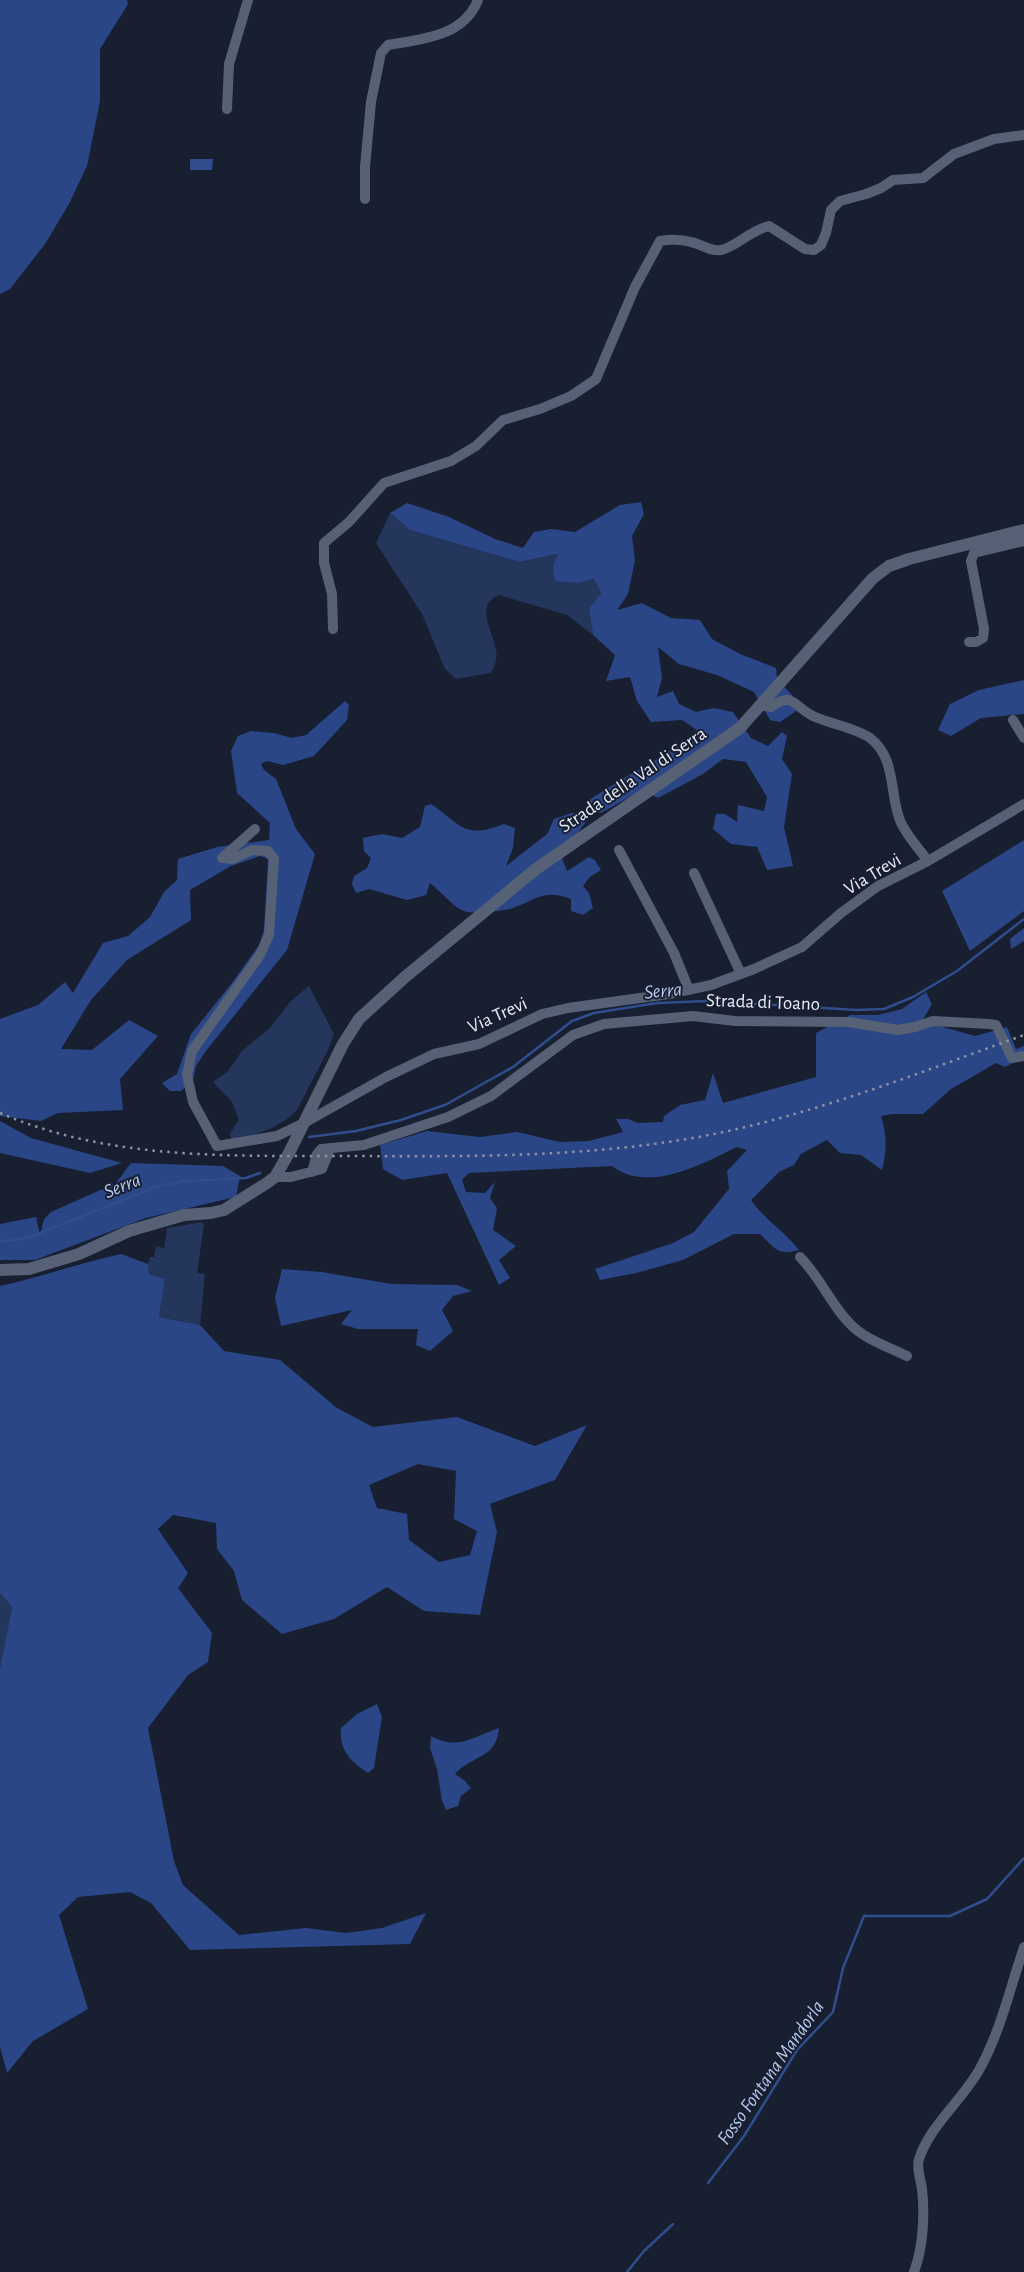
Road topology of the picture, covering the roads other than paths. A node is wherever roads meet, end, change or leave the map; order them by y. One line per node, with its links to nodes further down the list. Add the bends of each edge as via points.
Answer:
1 (248, 0): 3 (street, via 229,64)
2 (478, 0): 5 (street, via 466,19 444,35 388,44 381,53 371,102)
3 (227, 109)
4 (1024, 135): 8 (street, via 994,139 954,154 923,178 893,180 866,194 840,201 831,210 821,245 814,250 805,249 769,226 756,229 722,250 672,239 660,241 635,287 596,379 571,396 503,420 476,446 451,461 384,483 349,522 324,543 324,563 332,594)
5 (365, 199)
6 (1024, 530): 10 (street, Strada della Val di Serra, via 889,566 873,578)
7 (1024, 541): 9 (street, via 974,553 971,561 984,629 983,638)
8 (333, 630)
9 (969, 642)
10 (760, 705): 16 (street, via 771,707 782,699 790,699 824,721 870,738 887,760 901,823); 21 (street, Strada della Val di Serra, via 740,728 536,869 359,1019 343,1044)
11 (1013, 720): 12 (street)
12 (1024, 738)
13 (1024, 804): 16 (street, Via Trevi)
14 (255, 829): 21 (street, via 222,858 233,859 252,850 268,851 274,858 270,935 260,955 192,1052 187,1075 193,1102 217,1146 277,1136)
15 (619, 850): 19 (street, via 674,953)
16 (928, 861): 18 (street, Via Trevi, via 878,886 802,947)
17 (694, 873): 18 (street)
18 (741, 974): 19 (street, Via Trevi)
19 (689, 990): 21 (street, Via Trevi, via 542,1014 478,1044 434,1054)
20 (1024, 1056): 22 (street, Strada di Toano, via 1012,1058 1008,1054 996,1025 933,1021 898,1030 850,1022 735,1021 693,1016 604,1024 573,1035 491,1096 448,1117 364,1145 330,1149 322,1169 292,1177)
21 (306, 1122): 22 (street, Strada della Val di Serra)
22 (275, 1177): 24 (street, Strada della Val di Serra, via 224,1210 184,1215 130,1231 79,1254 29,1269)
23 (800, 1258): 25 (street, via 859,1332)
24 (0, 1270)
25 (907, 1356)
26 (1024, 1947): 27 (street, via 995,2034 978,2071 924,2143 918,2163 922,2232)
27 (914, 2272)

